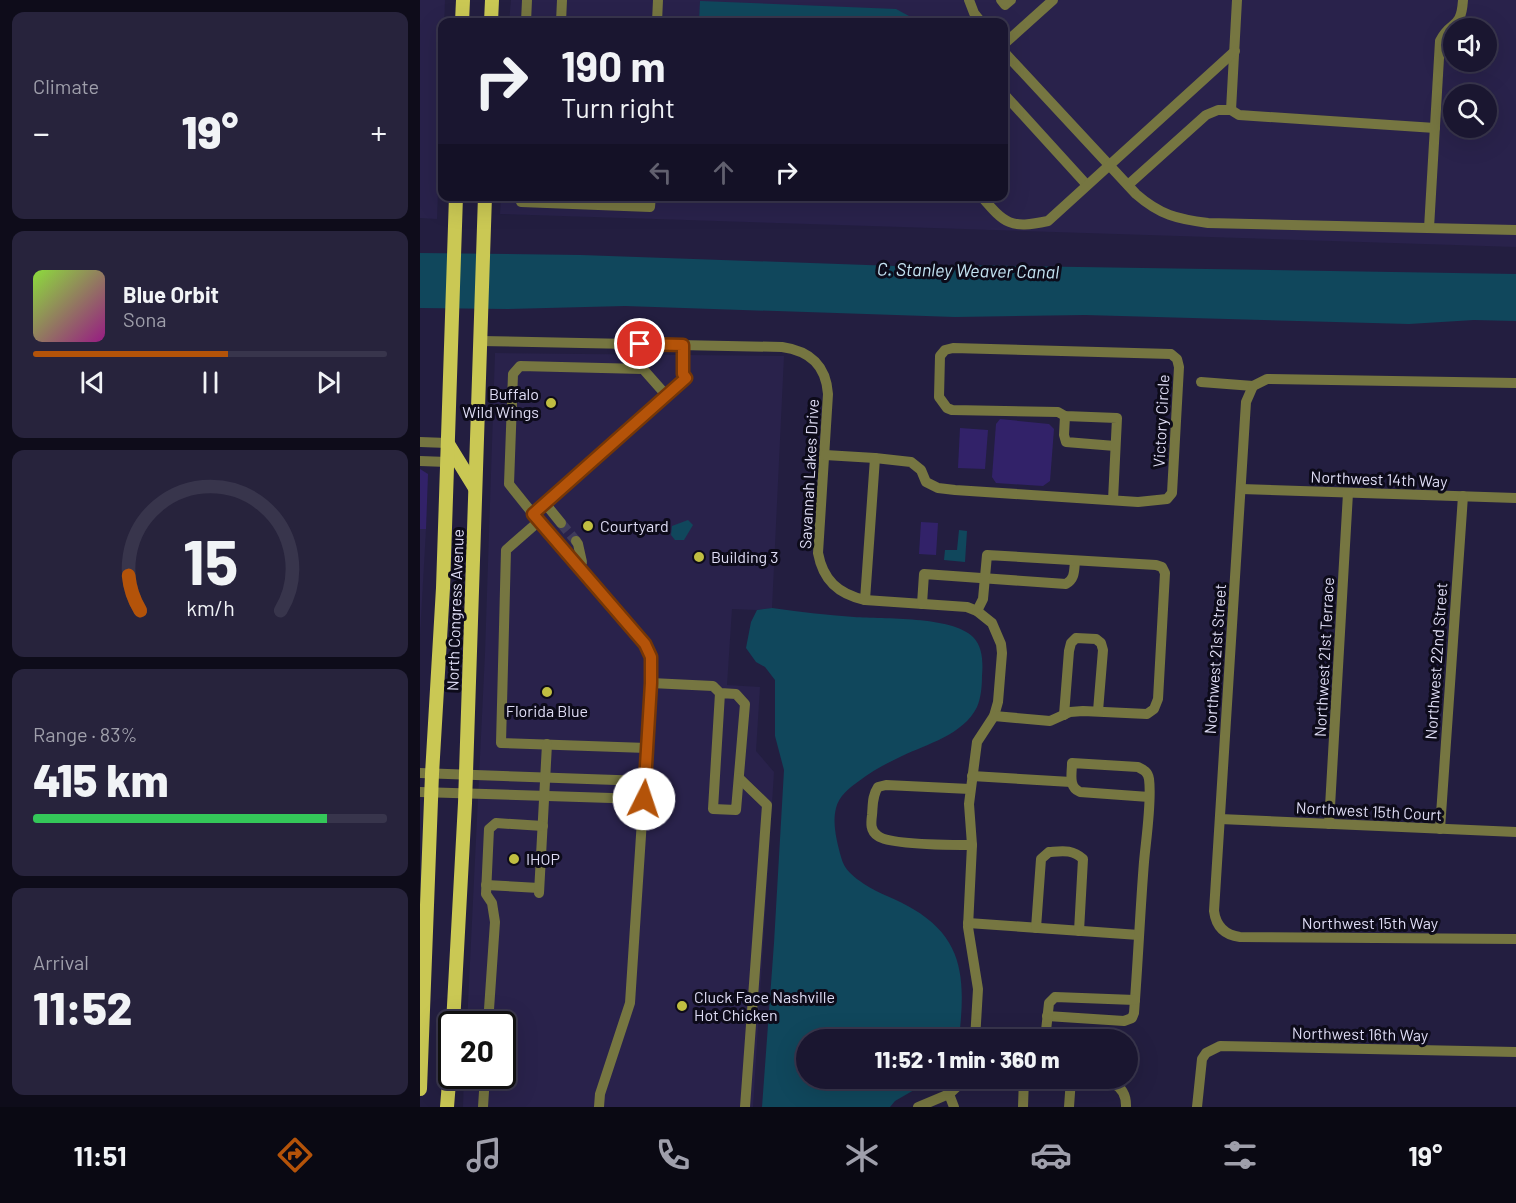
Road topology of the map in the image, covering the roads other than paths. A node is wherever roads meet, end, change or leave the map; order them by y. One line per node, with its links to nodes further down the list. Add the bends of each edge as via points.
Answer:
1 (463, 0): 12 (main road)
2 (492, 0): 13 (main road)
3 (527, 0): 14 (street)
4 (562, 0): 15 (street)
5 (658, 0): 16 (street)
6 (969, 0): 17 (street)
7 (1001, 0): 8 (street, via 1005,5)
8 (1011, 0)
9 (1053, 0): 18 (street)
10 (1237, 0): 19 (street)
11 (1463, 0): 23 (street, via 1458,23 1444,32 1440,41)
12 (462, 18)
13 (491, 18)
14 (526, 18)
15 (561, 18)
16 (657, 18)
17 (978, 18)
18 (1008, 40)
19 (1235, 51): 22 (street); 24 (street)
20 (1008, 56): 24 (street)
21 (1008, 98): 25 (street)
22 (1231, 110): 23 (street, via 1239,115); 26 (street, via 1206,115)
23 (1435, 128): 33 (street)
24 (1109, 165): 25 (street); 26 (street)
25 (1086, 184): 32 (street, via 1048,221 1032,224 1001,219)
26 (1128, 185): 33 (street, via 1151,207 1182,220)
27 (456, 201): 43 (main road, North Congress Avenue)
28 (485, 201): 35 (main road, North Congress Avenue)
29 (521, 201): 30 (street)
30 (620, 201): 31 (street, via 650,207)
31 (651, 201)
32 (985, 201)
33 (1429, 228): 34 (street)
34 (1516, 230)
35 (480, 341): 36 (street, Savannah Lakes Drive); 49 (main road, North Congress Avenue)
36 (683, 345): 40 (street, via 686,378); 45 (street, Savannah Lakes Drive, via 782,346 812,357 823,370 828,385)
37 (1201, 382): 39 (street)
38 (1516, 383): 39 (street, via 1267,379)
39 (1253, 386): 50 (street, Northwest 21st Street, via 1246,402)
40 (666, 395): 55 (street); 56 (street, via 643,369 520,366 513,374 509,484)
41 (1062, 414): 44 (street, via 1066,442); 44 (street, via 1117,418); 54 (street, Victory Circle, via 947,408 939,397 940,356 953,348 1171,354 1179,367 1172,493 1159,501)
42 (420, 442): 43 (street)
43 (447, 443): 48 (main road, North Congress Avenue); 49 (main road)
44 (1115, 447): 54 (street)
45 (825, 455): 46 (street, Victory Circle); 62 (street, Savannah Lakes Drive, via 819,561 836,589)
46 (875, 458): 54 (street, Victory Circle, via 911,462 926,482 938,488); 62 (street)
47 (420, 461): 48 (street)
48 (447, 462): 72 (main road, North Congress Avenue, via 443,588)
49 (475, 488): 73 (main road, North Congress Avenue)
50 (1241, 489): 51 (street, Northwest 14th Way); 85 (street, Northwest 21st Street)
51 (1348, 493): 52 (street, Northwest 14th Way); 86 (street, Northwest 21st Terrace)
52 (1463, 496): 53 (street, Northwest 14th Way); 88 (street, Northwest 22nd Street)
53 (1516, 498)
54 (1113, 500)
55 (544, 502): 56 (street); 57 (street)
56 (535, 518): 60 (street); 70 (street, via 506,550 501,743)
57 (561, 523)
58 (576, 541): 60 (street, via 582,562)
59 (1075, 561): 61 (street, via 1074,576 1066,584); 61 (street, via 987,555); 67 (street, via 1156,565 1165,573 1158,699 1154,709 1146,714)
60 (577, 566): 65 (street, via 645,644 651,657)
61 (985, 577): 63 (street, via 924,574); 64 (street, via 983,599)
62 (865, 600): 63 (street, Savannah Lakes Drive)
63 (922, 604): 64 (street, Savannah Lakes Drive)
64 (977, 610): 69 (street, via 992,623 1002,653)
65 (651, 683): 66 (street, via 713,686); 71 (street)
66 (720, 693): 76 (street, via 736,694 745,704); 76 (street, via 713,809 736,810)
67 (1098, 711): 68 (street); 68 (street, via 1101,643 1077,638 1069,651)
68 (1064, 715): 69 (street, via 1050,721)
69 (994, 716): 75 (street, via 977,742)
70 (547, 744): 71 (street); 74 (street)
71 (647, 748): 77 (street)
72 (426, 774): 73 (street); 80 (main road, North Congress Avenue)
73 (466, 774): 74 (street); 81 (main road, North Congress Avenue)
74 (546, 776): 77 (street); 82 (street)
75 (972, 776): 78 (street); 79 (street)
76 (739, 778): 116 (street, via 767,805)
77 (645, 781): 84 (street)
78 (1071, 782): 83 (street, via 1080,792); 83 (street, via 1072,764 1138,767 1149,777)
79 (970, 789): 90 (street); 90 (street, via 886,785 874,795 871,821 880,838)
80 (426, 792): 81 (street); 105 (main road, North Congress Avenue)
81 (465, 792): 82 (street); 99 (main road, North Congress Avenue)
82 (544, 795): 84 (street); 87 (street)
83 (1149, 797): 96 (street)
84 (644, 799): 115 (street, via 630,1003)
85 (1220, 819): 86 (street, Northwest 15th Court); 95 (street, Northwest 21st Street, via 1214,911)
86 (1329, 824): 88 (street, Northwest 15th Court)
87 (543, 826): 91 (street, via 496,823 489,829); 91 (street, via 539,891)
88 (1440, 829): 89 (street, Northwest 15th Court)
89 (1516, 832)
90 (972, 845): 92 (street)
91 (486, 885): 100 (street, via 495,922)
92 (968, 923): 93 (street); 102 (street, via 978,989)
93 (1036, 928): 94 (street); 94 (street, via 1041,859 1048,852 1075,852 1083,860)
94 (1079, 931): 96 (street)
95 (1225, 932): 97 (street, Northwest 15th Way, via 1240,937)
96 (1138, 935): 98 (street)
97 (1516, 939)
98 (1135, 1000): 101 (street, via 1055,997 1049,1003); 101 (street, via 1132,1018 1124,1021)
99 (454, 1011)
100 (489, 1011)
101 (1047, 1016): 103 (street)
102 (976, 1029)
103 (1046, 1029)
104 (1516, 1052): 122 (street, Northwest 16th Way, via 1220,1046 1206,1053 1200,1067)
105 (420, 1089)
106 (448, 1089): 113 (main road)
107 (484, 1089): 114 (street)
108 (954, 1089): 112 (street)
109 (1024, 1089): 119 (street)
110 (1070, 1089): 120 (street)
111 (1121, 1089): 121 (street)
112 (949, 1094): 117 (street); 118 (street)
113 (447, 1107)
114 (483, 1107)
115 (599, 1107)
116 (746, 1107)
117 (918, 1107)
118 (954, 1107)
119 (1023, 1107)
120 (1069, 1107)
121 (1126, 1107)
122 (1197, 1107)

